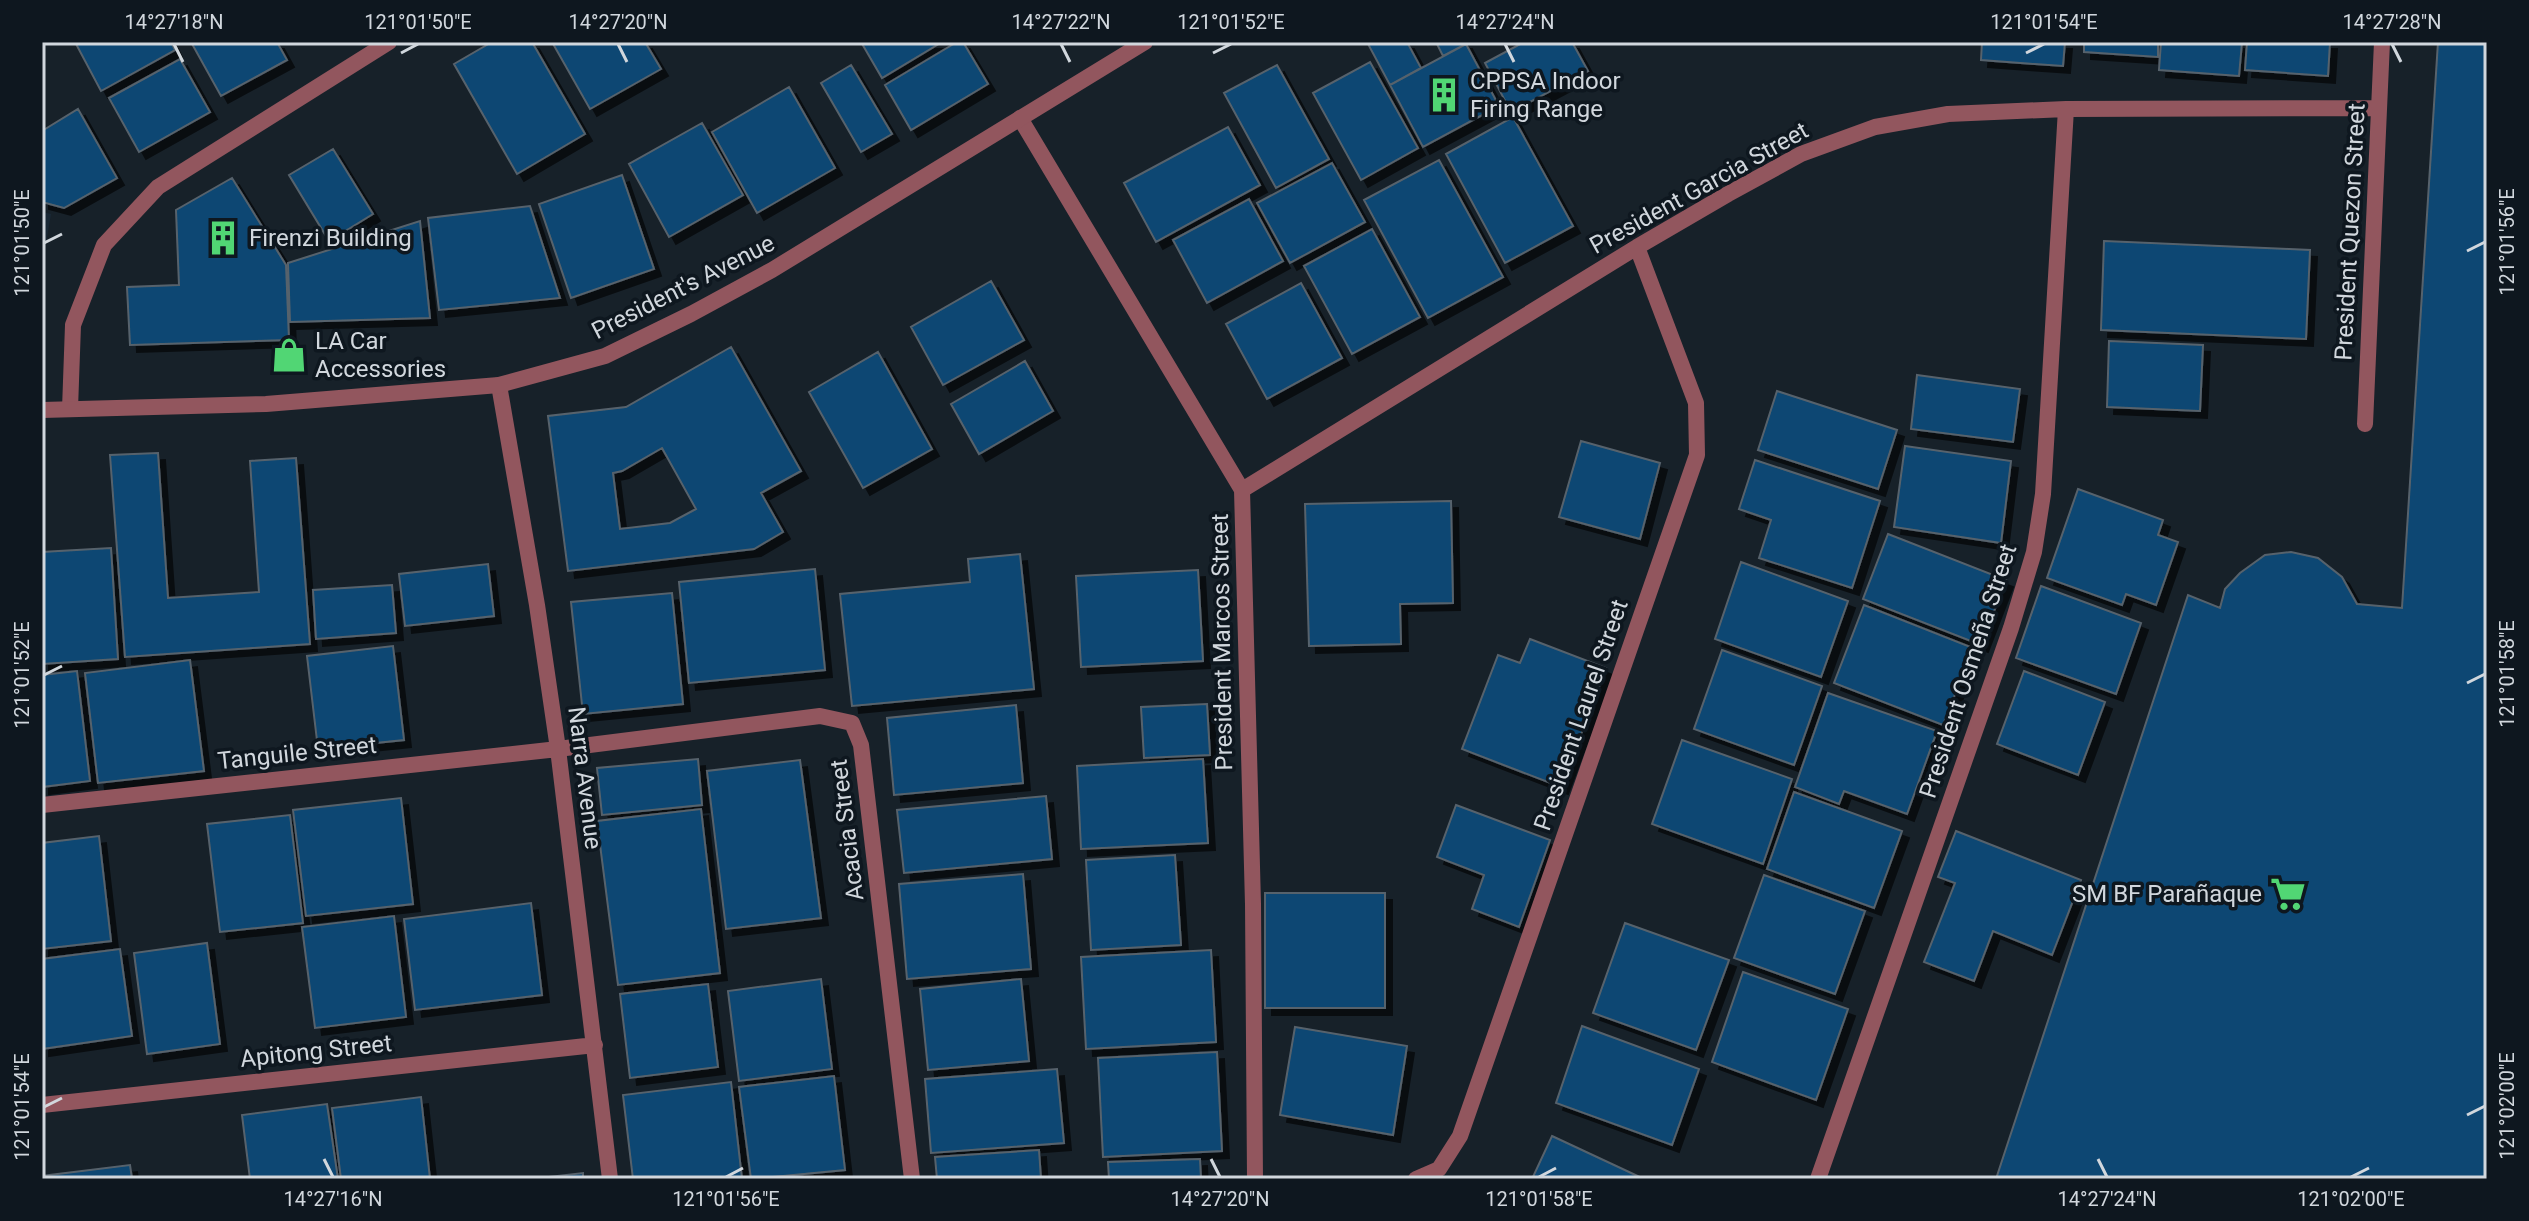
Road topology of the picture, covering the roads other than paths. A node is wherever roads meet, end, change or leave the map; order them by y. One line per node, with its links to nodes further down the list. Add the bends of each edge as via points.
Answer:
1 (389, 42): 9 (street, via 158,187 104,245 73,325)
2 (1145, 42): 6 (street, President's Avenue)
3 (2382, 42): 4 (street, President Quezon Street)
4 (2379, 108): 5 (street, President Garcia Street); 11 (street, President Quezon Street)
5 (2066, 109): 7 (street, President Garcia Street, via 1948,114 1875,127 1801,154); 21 (street, President Osmeña Street, via 2049,423 2034,552)
6 (1020, 118): 8 (street, President's Avenue, via 691,314 605,356); 12 (street, President Marcos Street)
7 (1637, 247): 12 (street, President Garcia Street); 20 (street, President Laurel Street, via 1696,403 1697,455 1460,1136 1439,1169)
8 (499, 385): 9 (street, President's Avenue, via 266,404); 13 (street, Narra Avenue)
9 (70, 409): 10 (street, President's Avenue)
10 (42, 410)
11 (2365, 424)
12 (1242, 490): 19 (street, President Marcos Street)
13 (558, 749): 14 (street, Tanguile Street); 15 (street, Narra Avenue); 18 (street, Acacia Street, via 820,716 852,723 861,745)
14 (42, 805)
15 (595, 1045): 16 (street, Apitong Street); 17 (street, Narra Avenue)
16 (42, 1105)
17 (610, 1179)
18 (912, 1179)
19 (1255, 1179)
20 (1416, 1179)
21 (1818, 1179)

